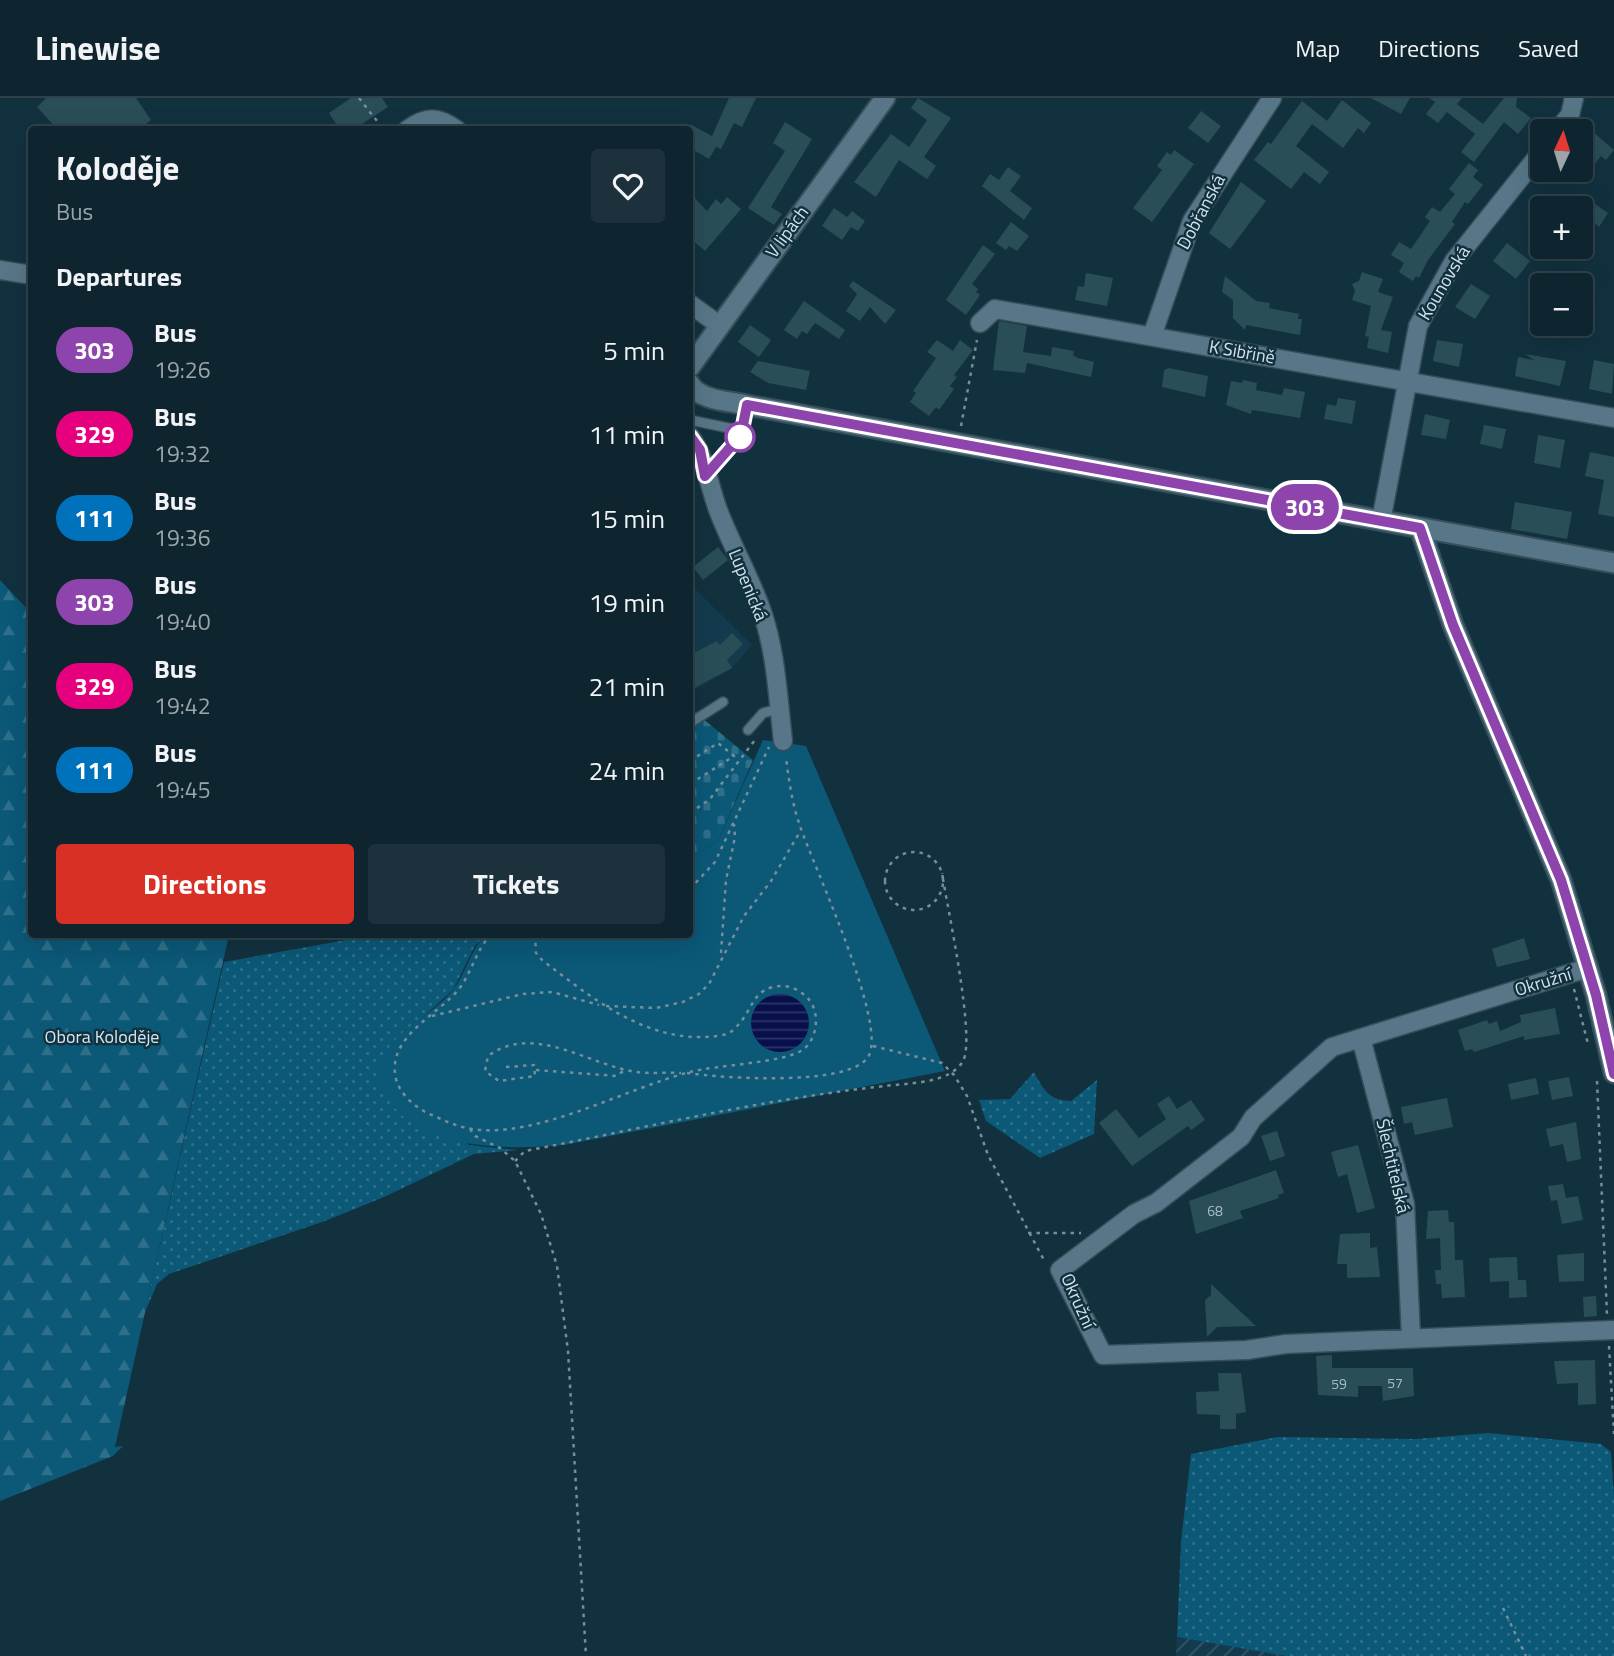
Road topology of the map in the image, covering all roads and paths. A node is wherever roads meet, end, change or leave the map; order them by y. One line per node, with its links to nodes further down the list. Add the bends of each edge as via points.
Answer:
1 (359, 98): 6 (path)
2 (885, 98): 14 (street, V lipách)
3 (1272, 98): 15 (street, Dobřanská, via 1192,221)
4 (1574, 98): 5 (street)
5 (1567, 119)
6 (381, 126)
7 (412, 126): 8 (street, via 434,117)
8 (450, 126)
9 (1530, 166): 17 (street, Kounovská, via 1454,261 1430,299 1418,326)
10 (0, 270): 11 (street)
11 (28, 274)
12 (693, 305): 14 (street)
13 (980, 323): 15 (street, K Sibřině, via 995,309); 22 (path)
14 (719, 325): 16 (street, V lipách)
15 (1152, 336): 17 (street, K Sibřině)
16 (693, 363)
17 (1405, 381): 20 (street, K Sibřině); 26 (street, Kounovská)
18 (693, 389): 19 (street)
19 (747, 405): 23 (lane); 26 (street)
20 (1614, 418)
21 (693, 421): 23 (lane)
22 (961, 427)
23 (743, 430): 25 (lane)
24 (693, 440): 25 (street, Lupenická, via 700,450)
25 (705, 476): 30 (street, Lupenická, via 761,609)
26 (1381, 521): 27 (street)
27 (1420, 528): 28 (street); 45 (street, via 1453,625 1561,880)
28 (1614, 564)
29 (723, 702): 31 (lane)
30 (779, 709): 32 (lane, via 763,713); 33 (street, Lupenická)
31 (693, 721)
32 (748, 730)
33 (777, 742): 38 (path); 39 (path)
34 (745, 754): 37 (path, via 710,799)
35 (693, 759): 36 (path, via 718,743 734,756)
36 (693, 782)
37 (693, 811)
38 (734, 823): 41 (path, via 715,863); 44 (path)
39 (801, 830): 44 (path); 49 (path, via 850,953)
40 (942, 873): 40 (path, via 926,854 902,854 885,872 885,889 901,908 918,910 938,897); 55 (path, via 965,1015 965,1058)
41 (693, 886)
42 (488, 938): 47 (path, via 461,986)
43 (535, 938): 46 (path, via 536,953 542,960)
44 (721, 956): 46 (path, via 709,984 683,1002 656,1009)
45 (1579, 971): 48 (street, Okružní); 50 (path); 56 (street)
46 (602, 1005): 47 (path, via 552,992); 54 (path, via 649,1028 711,1037 727,1035 737,1027 751,1002 773,986 788,986 811,1002 816,1023 811,1041 803,1049 790,1056)
47 (430, 1017): 57 (path, via 398,1048 396,1082 422,1111)
48 (1361, 1038): 60 (street, Okružní, via 1332,1047 1253,1118 1241,1136 1156,1203); 63 (street, Šlechtitelská, via 1405,1204)
49 (873, 1046): 54 (path, via 862,1065 839,1073 782,1078); 55 (path, via 942,1063)
50 (1589, 1050)
51 (506, 1067): 52 (path, via 523,1063)
52 (536, 1070): 53 (path, via 616,1076); 53 (path, via 532,1079 499,1081 485,1071 485,1062 496,1051 526,1044 573,1051)
53 (627, 1070): 54 (path)
54 (685, 1073): 57 (path, via 542,1122)
55 (952, 1073): 58 (path, via 671,1121 525,1151); 59 (path, via 967,1096 989,1158)
56 (1605, 1074): 62 (path, via 1599,1088)
57 (470, 1129): 58 (path)
58 (515, 1161): 66 (path, via 541,1214 558,1278 568,1351)
59 (1028, 1233): 60 (path); 61 (path, via 1048,1266)
60 (1100, 1236): 61 (street, Okružní)
61 (1065, 1267): 63 (street, Okružní, via 1060,1270 1103,1355)
62 (1611, 1330): 63 (street, Okružní); 64 (path)
63 (1412, 1338)
64 (1614, 1434)
65 (1503, 1608): 67 (path)
66 (586, 1656)
67 (1526, 1656)

